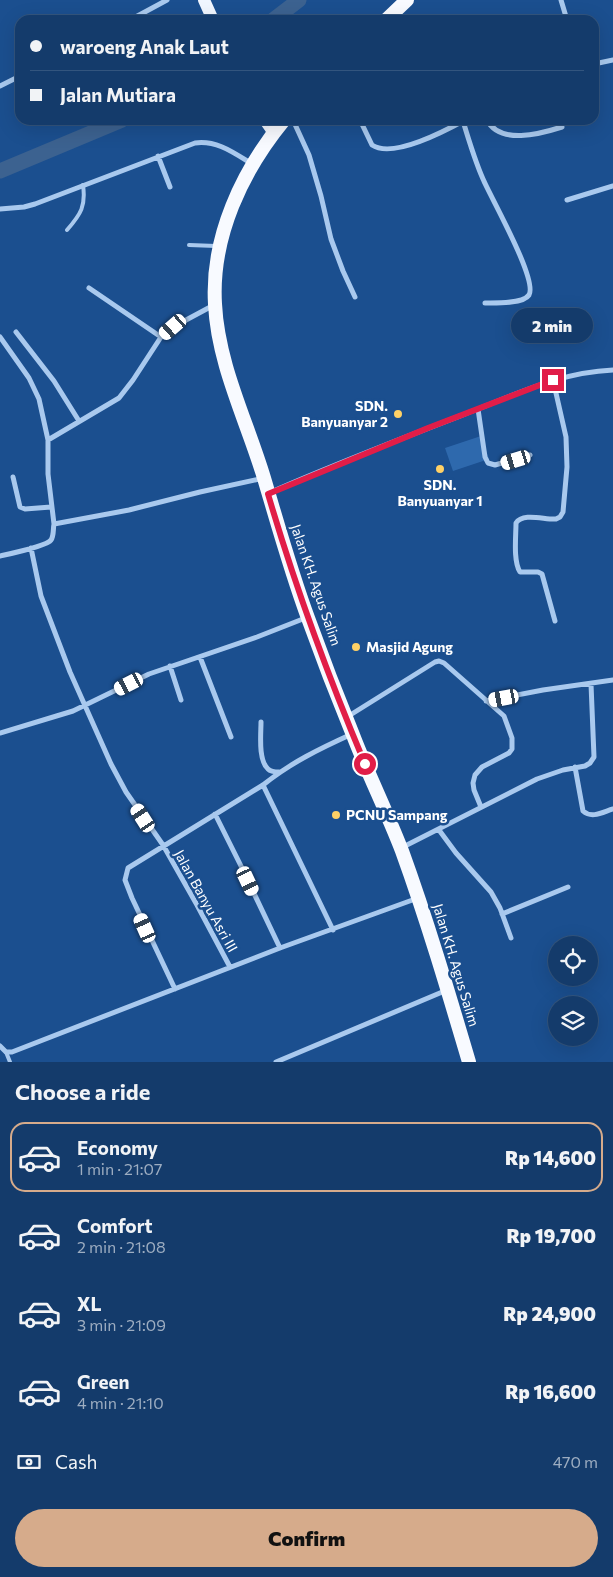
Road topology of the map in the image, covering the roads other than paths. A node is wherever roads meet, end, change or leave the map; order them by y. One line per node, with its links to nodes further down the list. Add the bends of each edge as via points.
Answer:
1 (166, 0): 5 (street)
2 (204, 0): 6 (main road)
3 (407, 0): 7 (highway)
4 (561, 0): 8 (street)
5 (139, 15)
6 (211, 15)
7 (391, 15)
8 (566, 15)
9 (613, 60): 10 (street)
10 (599, 63)
11 (15, 78): 12 (street)
12 (0, 86)
13 (268, 125): 21 (main road)
14 (280, 125): 21 (highway, Jalan KH. Agus Salim)
15 (295, 125): 33 (street, via 309,155 331,239)
16 (362, 125): 17 (street, via 372,145 385,148 421,141)
17 (455, 125)
18 (465, 125): 34 (street, via 482,178 531,287 523,300)
19 (490, 125): 20 (street, via 497,132 509,135 532,135)
20 (562, 127)
21 (274, 133): 23 (highway, Jalan KH. Agus Salim)
22 (158, 156): 23 (street, via 195,143 211,143); 24 (street); 26 (street)
23 (252, 165): 31 (highway, Jalan KH. Agus Salim, via 235,199)
24 (83, 185): 28 (street, via 35,204); 29 (lane, via 83,208)
25 (613, 186): 27 (street)
26 (170, 187)
27 (567, 200)
28 (0, 209)
29 (67, 230)
30 (189, 245): 31 (lane)
31 (221, 246): 35 (highway, Jalan KH. Agus Salim)
32 (88, 288): 38 (street)
33 (355, 297)
34 (485, 304)
35 (214, 305): 38 (street); 46 (highway, Jalan KH. Agus Salim, via 224,359)
36 (16, 332): 42 (street, via 54,381)
37 (0, 337): 43 (street, via 34,388)
38 (161, 337): 42 (street, via 119,398)
39 (613, 370): 40 (street)
40 (553, 380): 41 (street); 53 (street, via 566,436 563,512 556,519 518,520 516,558 520,572 542,574)
41 (478, 409): 44 (street, via 488,463 495,465); 47 (street)
42 (79, 421): 43 (street)
43 (48, 440): 48 (street)
44 (530, 455)
45 (13, 477): 48 (street, via 20,507)
46 (264, 478): 47 (highway, Jalan KH. Agus Salim); 49 (street)
47 (268, 494): 52 (highway, Jalan KH. Agus Salim)
48 (51, 507): 49 (street)
49 (54, 524): 50 (street, via 51,540)
50 (31, 548): 51 (street); 60 (street, Jalan Banyu Asri III, via 42,596)
51 (0, 556)
52 (308, 617): 54 (street); 61 (highway, Jalan KH. Agus Salim)
53 (555, 621)
54 (200, 657): 55 (street); 65 (street)
55 (170, 666): 58 (street); 60 (street)
56 (613, 680): 57 (street)
57 (590, 684): 59 (street); 66 (street, via 594,757 590,763)
58 (181, 700)
59 (486, 701): 61 (street, via 439,661); 69 (street, via 504,716 512,743 509,753 475,775 474,790)
60 (85, 706): 63 (street); 73 (street, Jalan Banyu Asri III, via 126,792)
61 (346, 717): 64 (highway, Jalan KH. Agus Salim)
62 (261, 722): 67 (street, via 263,761 270,770)
63 (0, 733)
64 (352, 734): 67 (street); 74 (highway, Jalan KH. Agus Salim)
65 (232, 737)
66 (576, 768): 69 (street, via 537,780); 70 (street, via 584,811 594,815)
67 (279, 772): 68 (street)
68 (263, 785): 71 (street); 78 (street)
69 (481, 807): 72 (street)
70 (613, 809)
71 (215, 814): 73 (street); 80 (street)
72 (439, 830): 74 (street); 77 (street, via 491,892)
73 (162, 845): 81 (street, Jalan Banyu Asri III); 82 (street, via 129,866 125,880)
74 (400, 848): 76 (highway, Jalan KH. Agus Salim)
75 (568, 887): 77 (street)
76 (418, 898): 78 (street); 83 (highway, Jalan KH. Agus Salim)
77 (502, 914): 79 (street)
78 (333, 930): 80 (street)
79 (511, 938)
80 (280, 948): 81 (street)
81 (230, 967): 82 (street)
82 (174, 989): 85 (street)
83 (447, 990): 87 (street); 88 (highway, Jalan KH. Agus Salim)
84 (0, 1046): 85 (street)
85 (6, 1052): 86 (lane)
86 (10, 1062)
87 (276, 1062)
88 (469, 1062)

